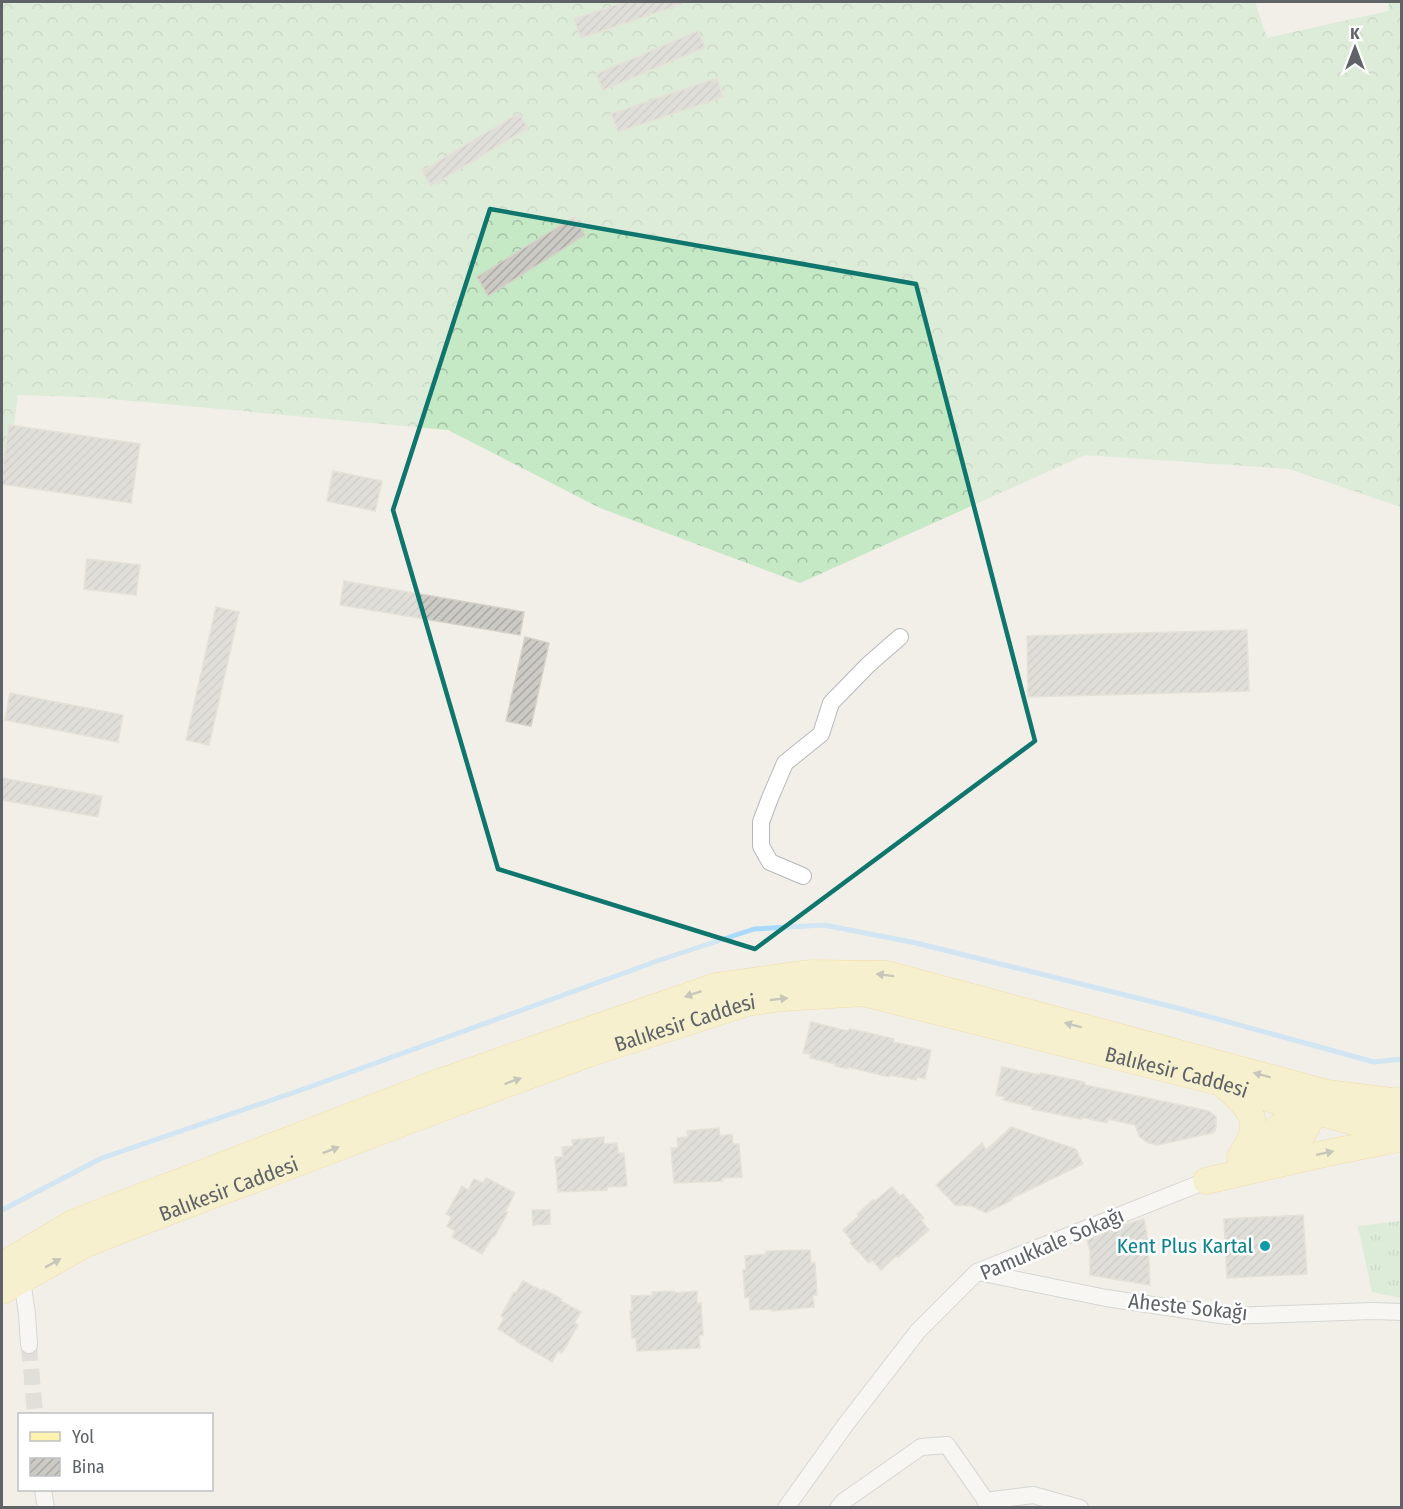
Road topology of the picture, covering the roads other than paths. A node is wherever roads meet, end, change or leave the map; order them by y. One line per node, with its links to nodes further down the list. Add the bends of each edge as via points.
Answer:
1 (900, 637): 2 (street, via 867,664 831,703 821,734 785,762 770,798 761,822 761,846 770,862)
2 (803, 876)
3 (1222, 1083): 4 (main road, Balıkesir Caddesi); 9 (main road, via 1244,1102 1252,1116); 13 (main road, Balıkesir Caddesi, one-way to 3, via 86,1244 588,1054 747,1003 863,993)
4 (1305, 1100): 5 (main road, Balıkesir Caddesi, via 1327,1093); 6 (main road, via 1322,1098 1346,1104); 7 (main road, Balıkesir Caddesi, via 1354,1122); 9 (main road, via 1263,1140); 11 (main road, Balıkesir Caddesi, one-way to 11, via 1078,1027 887,974 809,973 716,986 442,1081 75,1222)
5 (1401, 1101)
6 (1401, 1107)
7 (1401, 1121)
8 (1401, 1138): 9 (main road, one-way to 8, via 1323,1154)
9 (1248, 1163): 10 (main road)
10 (1206, 1181): 12 (street, Pamukkale Sokağı)
11 (2, 1265)
12 (977, 1272): 14 (street, Aheste Sokağı, via 1106,1298 1227,1316); 19 (street, Pamukkale Sokağı, via 918,1331)
13 (12, 1285): 15 (street, via 27,1314)
14 (1401, 1312)
15 (29, 1345)
16 (43, 1491): 18 (street)
17 (988, 1504): 20 (street, via 947,1445 921,1447); 21 (street, via 1033,1495)
18 (46, 1508)
19 (786, 1508)
20 (838, 1508)
21 (1080, 1508)

